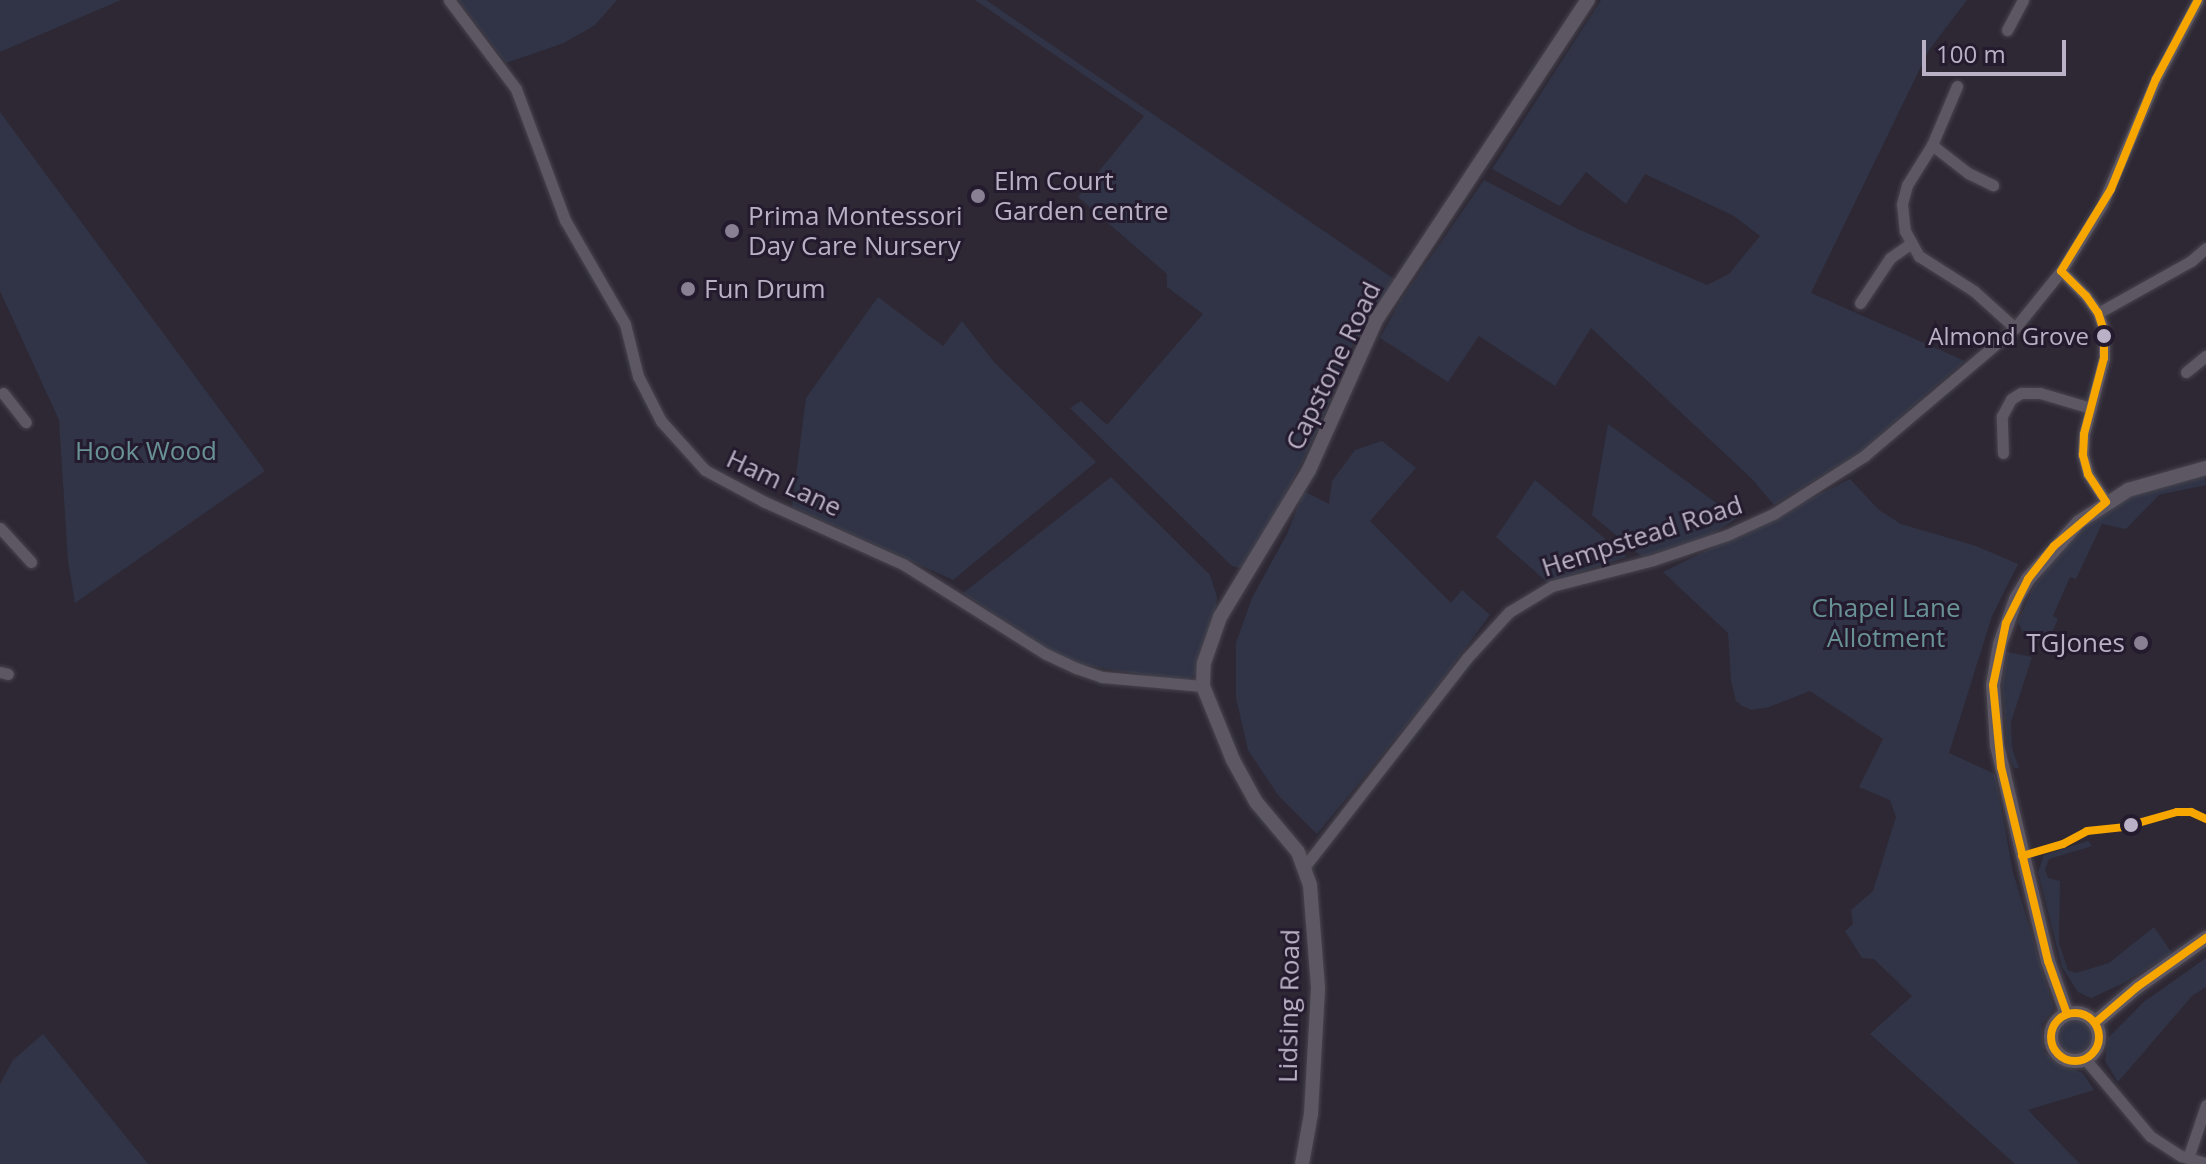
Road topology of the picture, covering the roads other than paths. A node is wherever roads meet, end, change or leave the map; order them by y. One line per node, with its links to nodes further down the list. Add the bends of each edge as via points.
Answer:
1 (449, 0): 25 (street, Ham Lane, via 516,89 565,220 625,324 638,376 661,421 705,470 903,564 1076,668 1102,677)
2 (1588, 0): 25 (street, Capstone Road, via 1376,320 1309,470 1220,617 1204,663)
3 (2023, 0): 5 (street)
4 (2198, 0): 11 (street, Hempstead Road, via 2156,79 2111,189)
5 (2007, 30)
6 (1957, 86): 7 (street)
7 (1932, 145): 8 (street); 9 (street, via 1904,195 1902,213)
8 (1993, 185)
9 (1910, 244): 12 (street, via 1890,258); 14 (street, via 1926,263 1974,291)
10 (2204, 254): 13 (street)
11 (2061, 271): 13 (street); 14 (street, Hempstead Road)
12 (1860, 303)
13 (2098, 313): 18 (street, via 2105,352)
14 (2015, 328): 26 (street, Hempstead Road, via 1864,456 1775,513 1683,550 1552,586 1509,612 1466,659)
15 (2206, 356): 16 (street)
16 (2186, 372)
17 (1, 392): 19 (street)
18 (2091, 408): 20 (street, via 2021,393 2002,416); 22 (street, via 2084,461)
19 (26, 422)
20 (2003, 453)
21 (2206, 468): 22 (street, via 2137,486)
22 (2106, 502): 28 (street, via 2054,546 2028,579 2006,623 1993,685 2001,767 2048,961)
23 (0, 528): 24 (street)
24 (31, 562)
25 (1203, 686): 26 (street, Lidsing Road, via 1245,785)
26 (1305, 866): 34 (street, Lidsing Road, via 1317,932 1318,987 1311,1114)
27 (2206, 938): 29 (street)
28 (2067, 1014): 29 (street, via 2080,1013); 30 (street, via 2052,1029 2052,1044 2067,1060)
29 (2095, 1023): 30 (street, via 2098,1045)
30 (2085, 1059): 32 (street, via 2140,1126)
31 (2206, 1105): 32 (street)
32 (2188, 1158): 33 (street)
33 (2206, 1163)
34 (1302, 1164)

